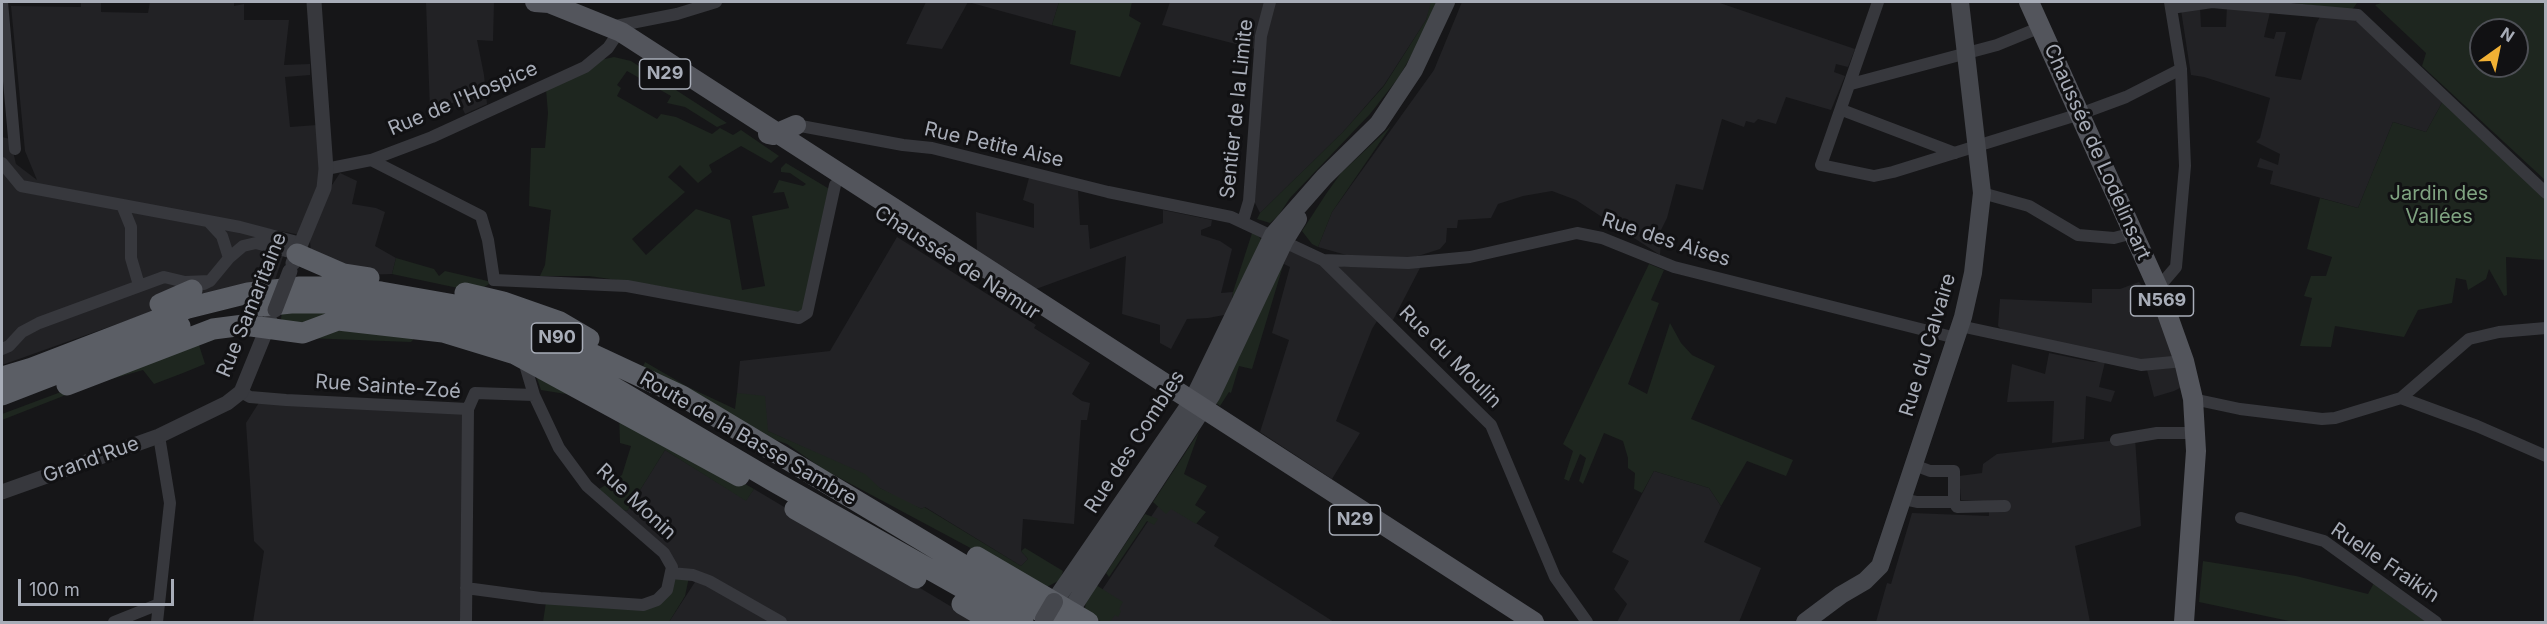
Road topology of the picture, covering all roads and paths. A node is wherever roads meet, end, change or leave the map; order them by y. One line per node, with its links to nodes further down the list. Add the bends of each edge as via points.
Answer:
1 (2, 2): 22 (street)
2 (314, 2): 26 (street, Rue Samaritaine)
3 (536, 2): 12 (main road, Chaussée de Namur / N29, via 549,3); 12 (main road, Chaussée de Namur / N29, via 555,14 581,19 609,33)
4 (716, 2): 12 (street)
5 (1270, 2): 33 (street, Sentier de la Limite, via 1261,36 1249,201)
6 (1446, 2): 37 (main road, Rue des Combles, via 1414,70 1378,124 1324,177)
7 (1878, 2): 15 (street)
8 (1960, 2): 13 (main road, Rue du Calvaire)
9 (2029, 2): 11 (main road, Chaussée de Lodelinsart / N569)
10 (2171, 5): 14 (street); 29 (street, via 2212,2 2358,15)
11 (2041, 27): 13 (street); 18 (main road, Chaussée de Lodelinsart / N569)
12 (622, 33): 16 (main road, Chaussée de Namur / N29); 24 (street, Rue de l'Hospice, via 585,67 432,137)
13 (1966, 54): 15 (street); 21 (main road, Rue du Calvaire)
14 (2181, 69): 18 (street, via 2126,97); 43 (street, via 2185,166 2176,267)
15 (1851, 84): 17 (street)
16 (733, 110): 19 (street, Rue Petite Aise); 20 (main road, Chaussée de Namur / N29); 20 (main road, Chaussée de Namur / N29, via 766,134); 27 (main road, Chaussée de Namur / N29)
17 (1842, 110): 23 (street); 23 (street, via 1821,165 1874,176)
18 (2080, 114): 21 (street); 36 (main road, Chaussée de Lodelinsart / N569)
19 (796, 125): 20 (main road); 32 (street, Rue Petite Aise, via 951,152 1108,192)
20 (777, 134): 52 (main road, Chaussée de Namur / N29)
21 (1976, 148): 23 (street); 28 (main road, Rue du Calvaire)
22 (15, 149)
23 (1955, 153)
24 (371, 160): 26 (street, Rue de l'Hospice); 27 (street, via 481,216 494,280 627,286 799,318 807,313)
25 (2, 163): 30 (street, via 21,186)
26 (326, 169): 38 (street, Rue Samaritaine, via 324,188)
27 (835, 185): 45 (main road, Chaussée de Namur / N29)
28 (1982, 193): 36 (street, via 2029,206 2078,235 2114,238); 47 (main road, Rue du Calvaire, via 1973,273)
29 (2546, 193)
30 (122, 204): 31 (street); 35 (street)
31 (152, 211): 34 (street); 35 (street)
32 (1231, 217): 33 (street, Rue du Moulin)
33 (1243, 221): 37 (street, Rue du Moulin)
34 (209, 222): 38 (street, via 240,227); 39 (street, via 222,236)
35 (131, 227): 41 (street, via 131,258)
36 (2133, 233): 43 (main road, Chaussée de Lodelinsart / N569)
37 (1279, 238): 40 (street, Rue du Moulin); 62 (main road, Rue des Combles)
38 (296, 256): 39 (street, via 256,243 243,246); 44 (street, Rue Samaritaine, bridge); 55 (highway, via 343,274 504,302 560,322 628,362)
39 (229, 258): 42 (street)
40 (1323, 260): 47 (street, Rue des Aises, via 1408,263 1470,257 1577,232 1674,267); 91 (street, Rue du Moulin, via 1491,425 1555,577)
41 (139, 285): 42 (street, via 164,277); 48 (street, via 22,332)
42 (201, 286): 50 (highway)
43 (2158, 288): 49 (main road, Chaussée de Lodelinsart / N569)
44 (271, 320): 56 (street, Rue Samaritaine); 63 (highway, via 213,329); 64 (highway, via 303,333 338,320 443,332 515,354)
45 (1052, 324): 52 (main road, N29, via 1060,324 1120,361); 62 (main road, Chaussée de Namur / N29)
46 (2546, 328): 59 (street, via 2469,339)
47 (1958, 332): 49 (street, Rue des Aises, via 2141,365); 71 (main road, Rue du Calvaire)
48 (2, 349)
49 (2184, 360): 60 (main road, Chaussée de Lodelinsart / N569)
50 (2, 365)
51 (526, 368): 58 (street, Rue Monin)
52 (1144, 369): 62 (main road, Chaussée de Namur / N29)
53 (586, 370): 57 (highway, Route de la Basse Sambre / N90, via 513,335 467,322 344,303 291,303 246,307 194,320); 64 (highway); 72 (highway, Route de la Basse Sambre / N90)
54 (2, 377): 55 (highway, Route de la Basse Sambre / N90, via 188,308 248,293 333,287 472,308 534,327)
55 (649, 380): 81 (highway, Route de la Basse Sambre / N90, via 734,428 795,453)
56 (241, 392): 61 (street, Rue Sainte-Zoé, via 250,397 286,400); 65 (street, Rue Samaritaine)
57 (2, 395)
58 (534, 395): 61 (street, via 475,393); 78 (street, Rue Monin, via 559,448 587,486 664,553)
59 (2401, 398): 60 (street, via 2322,419); 70 (street)
60 (2193, 399): 66 (main road, Chaussée de Lodelinsart / N569)
61 (468, 409): 79 (street, Rue Sainte-Zoé)
62 (1195, 409): 81 (main road, Rue des Combles); 89 (main road, N29); 90 (main road, N29)
63 (2, 410)
64 (650, 426): 69 (highway)
65 (180, 427): 67 (street, Grand'Rue)
66 (2196, 433): 68 (street, via 2157,433); 93 (main road, Chaussée de Lodelinsart / N569)
67 (159, 436): 73 (street, Grand'Rue); 80 (street, via 170,503)
68 (2116, 440)
69 (698, 453): 72 (highway); 86 (highway)
70 (2546, 456)
71 (1914, 465): 74 (main road, Rue du Calvaire); 75 (street, via 1930,471 1954,471)
72 (773, 481): 87 (highway, Route de la Basse Sambre / N90)
73 (2, 492)
74 (1903, 499): 75 (street); 92 (main road, Rue du Calvaire, via 1880,566 1866,581)
75 (1954, 502): 76 (street, via 1957,507)
76 (2005, 506)
77 (2241, 518): 94 (street, Ruelle Fraikin, via 2324,541)
78 (671, 573): 79 (street, Rue Monin, via 668,590 643,605); 85 (street, via 709,581)
79 (466, 588): 84 (street, Rue Sainte-Zoé)
80 (159, 604): 82 (street); 83 (street)
81 (1067, 616): 88 (main road, Rue des Combles, bridge)
82 (114, 622)
83 (157, 622)
84 (466, 622)
85 (781, 622)
86 (993, 622)
87 (1023, 622)
88 (1041, 622)
89 (1513, 622)
90 (1534, 622)
91 (1587, 622)
92 (1805, 622)
93 (2184, 622)
94 (2436, 622)

